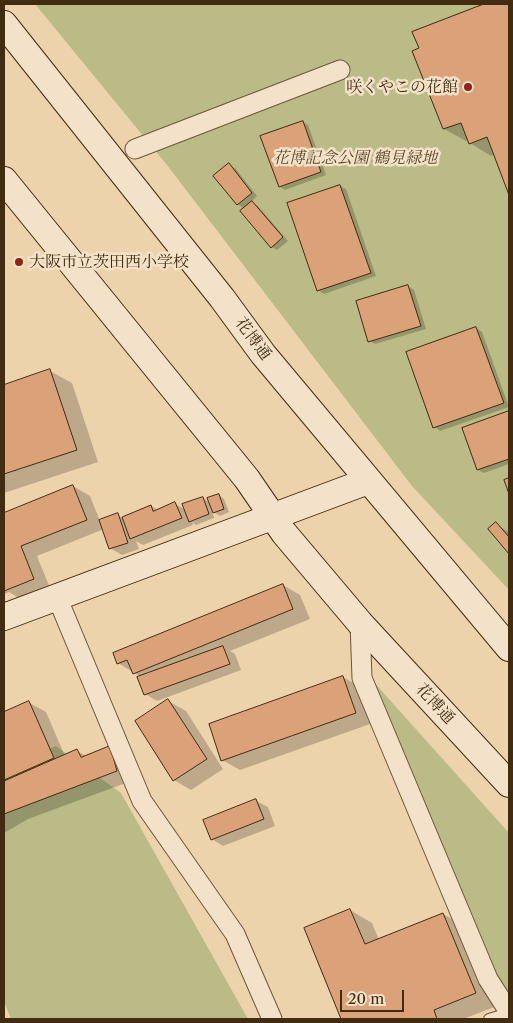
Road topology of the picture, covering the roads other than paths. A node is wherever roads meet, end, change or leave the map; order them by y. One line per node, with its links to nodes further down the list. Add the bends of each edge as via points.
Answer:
1 (4, 24): 5 (street, 花博通, via 263,354)
2 (340, 70): 3 (street)
3 (135, 149)
4 (4, 180): 6 (street, 花博通, via 241,472)
5 (368, 481): 6 (street); 10 (street, 花博通)
6 (271, 516): 7 (street); 9 (street, 花博通)
7 (58, 597): 8 (street); 13 (street, via 142,801 235,934)
8 (4, 617)
9 (360, 622): 11 (street, 花博通); 12 (street, via 362,678 488,979)
10 (509, 648)
11 (509, 784)
12 (509, 1012): 14 (lane)
13 (272, 1019)
14 (489, 1019)

